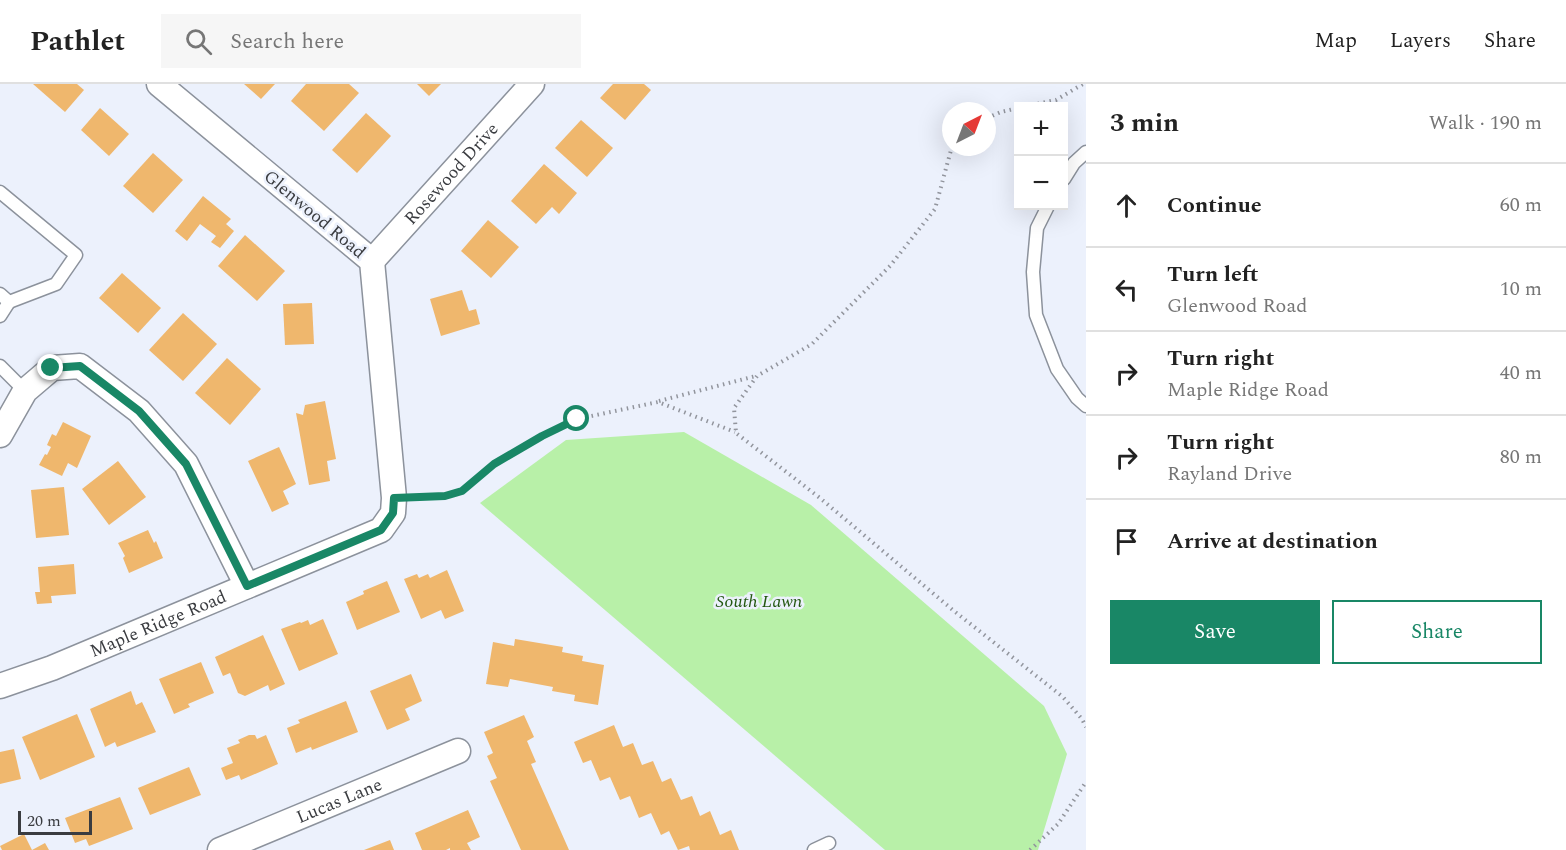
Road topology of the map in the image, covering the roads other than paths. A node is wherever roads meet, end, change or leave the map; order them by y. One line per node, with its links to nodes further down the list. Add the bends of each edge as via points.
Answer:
1 (159, 84): 7 (street, Glenwood Road)
2 (532, 84): 7 (street, Rosewood Drive)
3 (1086, 152): 4 (lane)
4 (1068, 173)
5 (0, 192): 8 (lane, via 75,255 56,284)
6 (1046, 210): 12 (lane, via 1037,228 1033,272 1036,315 1058,369)
7 (372, 261): 14 (street, Glenwood Road, via 394,498 393,513)
8 (4, 298): 9 (lane)
9 (0, 316)
10 (0, 366): 11 (lane)
11 (25, 391): 13 (street); 15 (street, via 51,368 80,366 139,411 186,464)
12 (1086, 406)
13 (0, 435)
14 (381, 530): 15 (street, Maple Ridge Road)
15 (247, 586): 16 (street, Maple Ridge Road)
16 (0, 686)
17 (458, 751): 19 (street, Lucas Lane)
18 (829, 843): 20 (lane)
19 (220, 850)
20 (814, 850)

